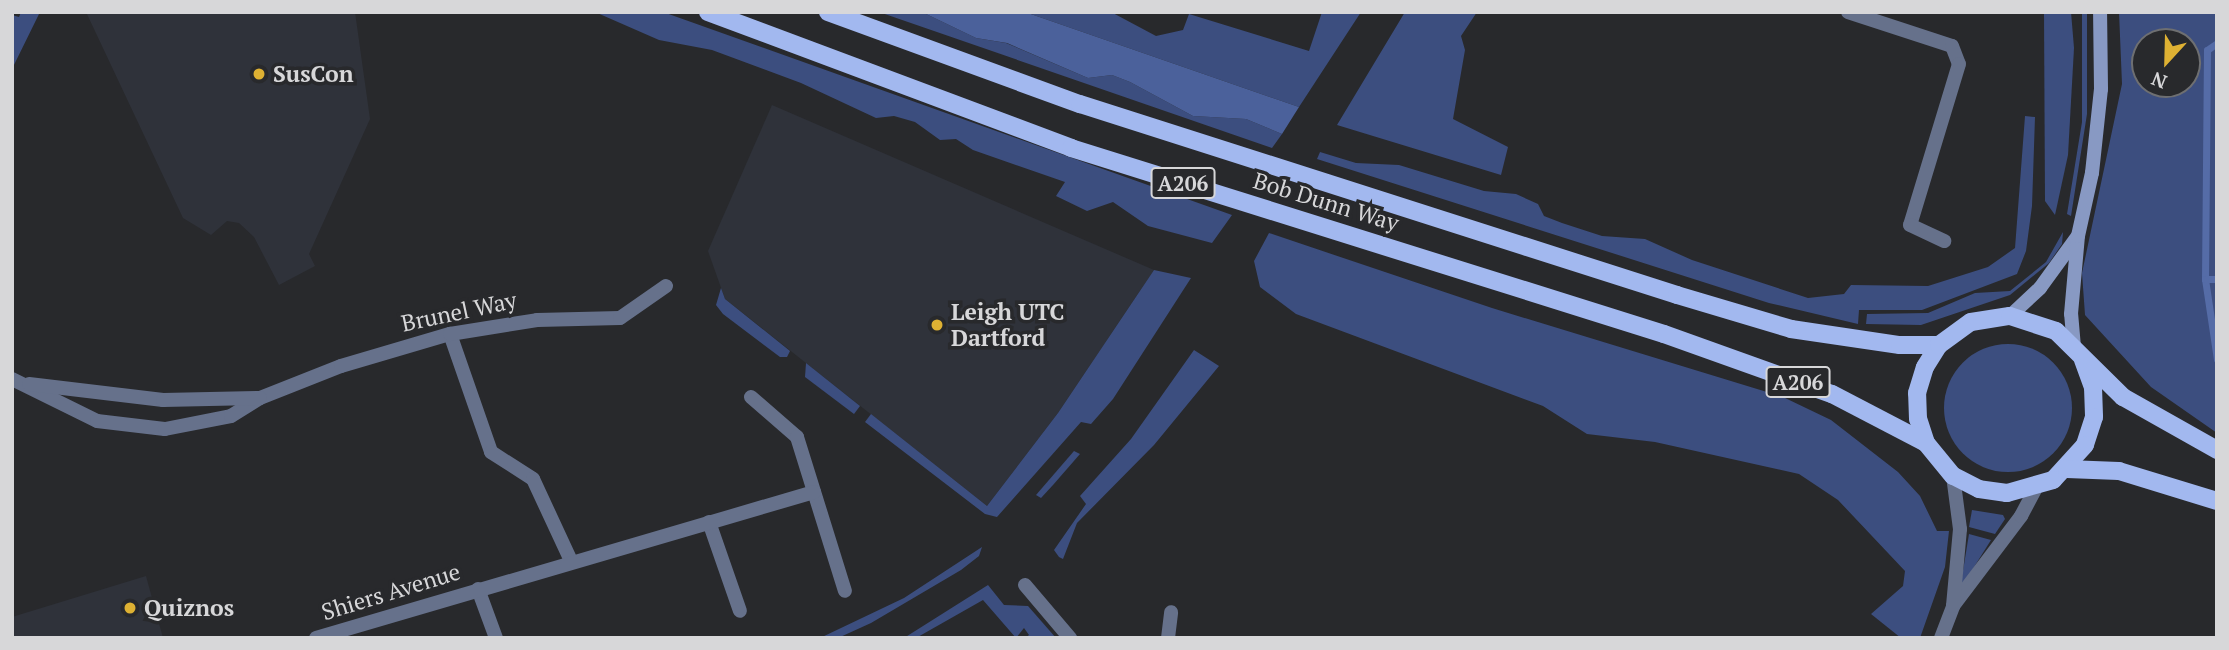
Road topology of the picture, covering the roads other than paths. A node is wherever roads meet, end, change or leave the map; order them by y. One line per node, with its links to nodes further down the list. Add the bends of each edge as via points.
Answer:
1 (708, 12): 15 (main road, Bob Dunn Way / A206, via 1071,148 1664,334 1806,384)
2 (828, 12): 10 (main road, Bob Dunn Way / A206, via 1080,104 1677,295 1791,329 1900,345)
3 (1847, 12): 6 (street, via 1952,46 1959,64 1910,225)
4 (2100, 12): 5 (street, via 2101,89 2092,173)
5 (2078, 236): 8 (street, via 2040,288); 11 (street, via 2070,314)
6 (1945, 241)
7 (666, 286): 9 (street, Brunel Way, via 620,318 537,320)
8 (2010, 316): 10 (main road, via 1971,322); 11 (main road, via 2034,320)
9 (450, 334): 14 (street, Brunel Way, via 341,366); 23 (street, via 491,452 533,479)
10 (1939, 345): 15 (main road, via 1925,367 1917,393 1917,419)
11 (2078, 354): 16 (main road, via 2123,397); 17 (main road, via 2093,387 2094,417 2085,445)
12 (17, 381): 14 (street, Brunel Way, via 163,400); 14 (street, Brunel Way, via 97,421 165,429 231,416)
13 (751, 397): 20 (street, via 797,437)
14 (260, 398)
15 (1926, 443): 18 (main road)
16 (2217, 450)
17 (2067, 469): 19 (main road); 21 (main road, via 2119,471)
18 (1953, 476): 19 (main road, via 1979,489 2007,493); 27 (street, via 1960,529)
19 (2036, 488): 27 (street, via 2021,516)
20 (814, 492): 22 (street, Shiers Avenue); 26 (street)
21 (2217, 502)
22 (709, 522): 23 (street, Shiers Avenue); 28 (street)
23 (571, 561): 25 (street, Shiers Avenue)
24 (1025, 584): 32 (street)
25 (478, 589): 30 (street, Shiers Avenue); 31 (street, Shiers Avenue)
26 (845, 591)
27 (1953, 606): 34 (street)
28 (740, 611)
29 (1171, 612): 33 (street)
30 (316, 638)
31 (496, 638)
32 (1070, 638)
33 (1168, 638)
34 (1941, 638)

